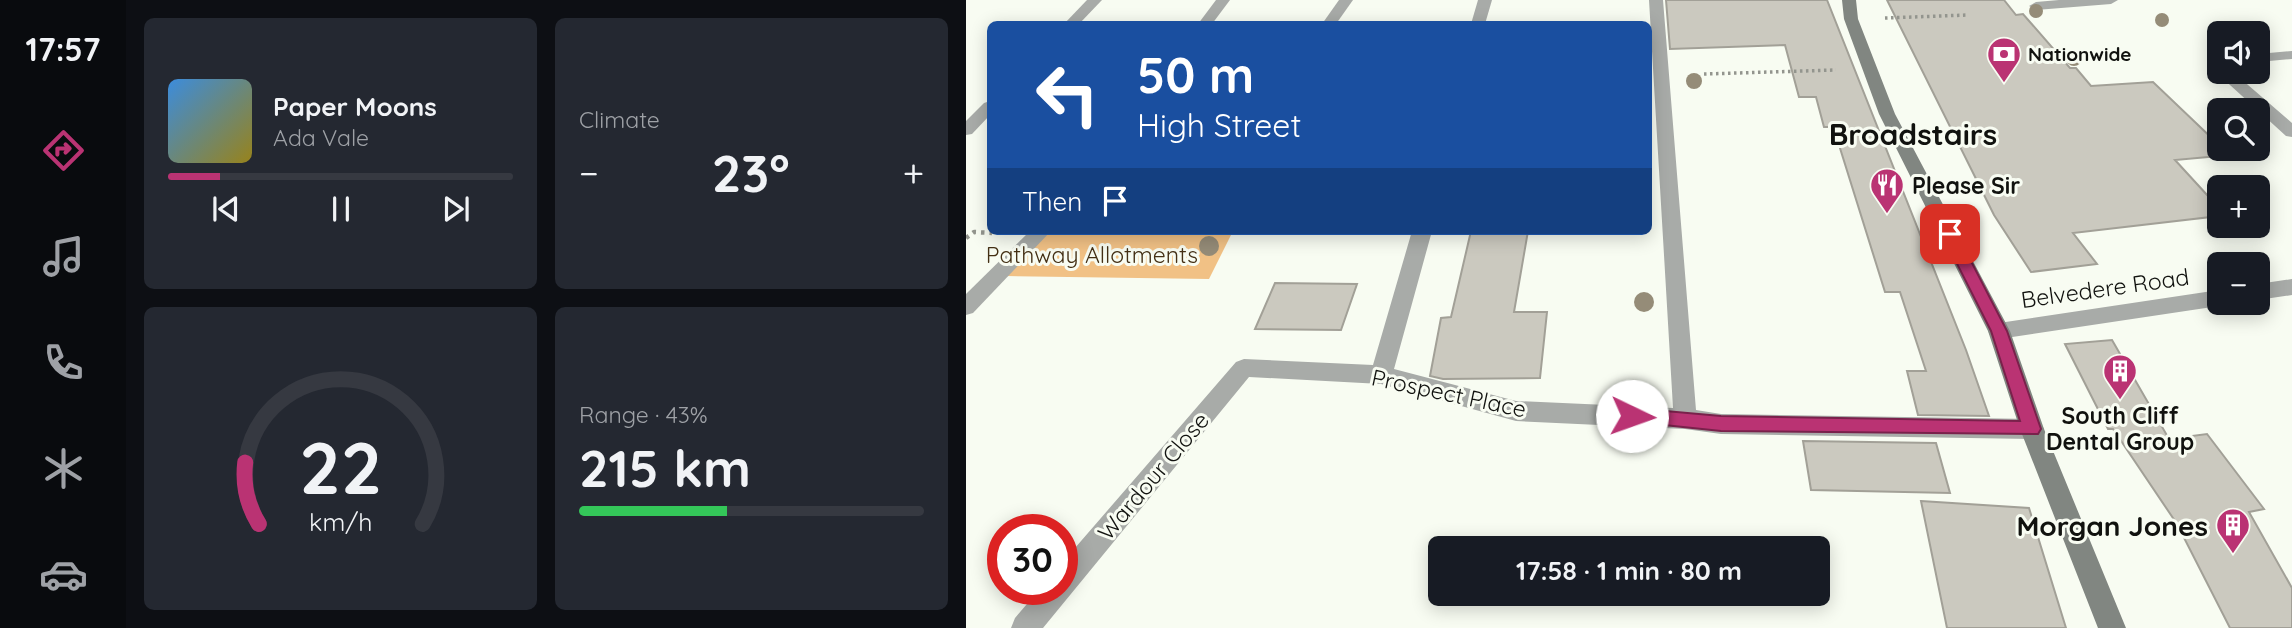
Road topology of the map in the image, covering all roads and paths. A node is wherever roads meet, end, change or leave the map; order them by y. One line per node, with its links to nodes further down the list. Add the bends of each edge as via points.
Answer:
1 (1095, 0): 10 (street)
2 (1223, 0): 11 (street)
3 (1346, 0): 12 (street)
4 (1485, 0): 13 (street)
5 (1656, 0): 31 (street)
6 (2111, 0): 7 (street)
7 (2036, 6)
8 (1850, 9): 9 (path); 16 (main road)
9 (1968, 15)
10 (1074, 21)
11 (1207, 21)
12 (1331, 21)
13 (1479, 21)
14 (2292, 55): 15 (street)
15 (2270, 57)
16 (1870, 69): 17 (path); 28 (main road, via 1887,114)
17 (1704, 74)
18 (2238, 84): 21 (street)
19 (987, 109): 20 (street)
20 (966, 131)
21 (2292, 132)
22 (1037, 235): 27 (street)
23 (1421, 235): 30 (street)
24 (2292, 287): 25 (street)
25 (2270, 290)
26 (2207, 300): 28 (street, Belvedere Road)
27 (966, 307)
28 (1999, 331): 32 (main road)
29 (1244, 369): 30 (street, Prospect Place); 33 (street, Wardour Close)
30 (1381, 375): 31 (street, Prospect Place, via 1516,411)
31 (1685, 419): 32 (street, Prospect Place, via 1721,424)
32 (2032, 429): 36 (main road)
33 (1078, 565)
34 (1044, 605): 35 (street)
35 (1025, 628)
36 (2112, 628)

